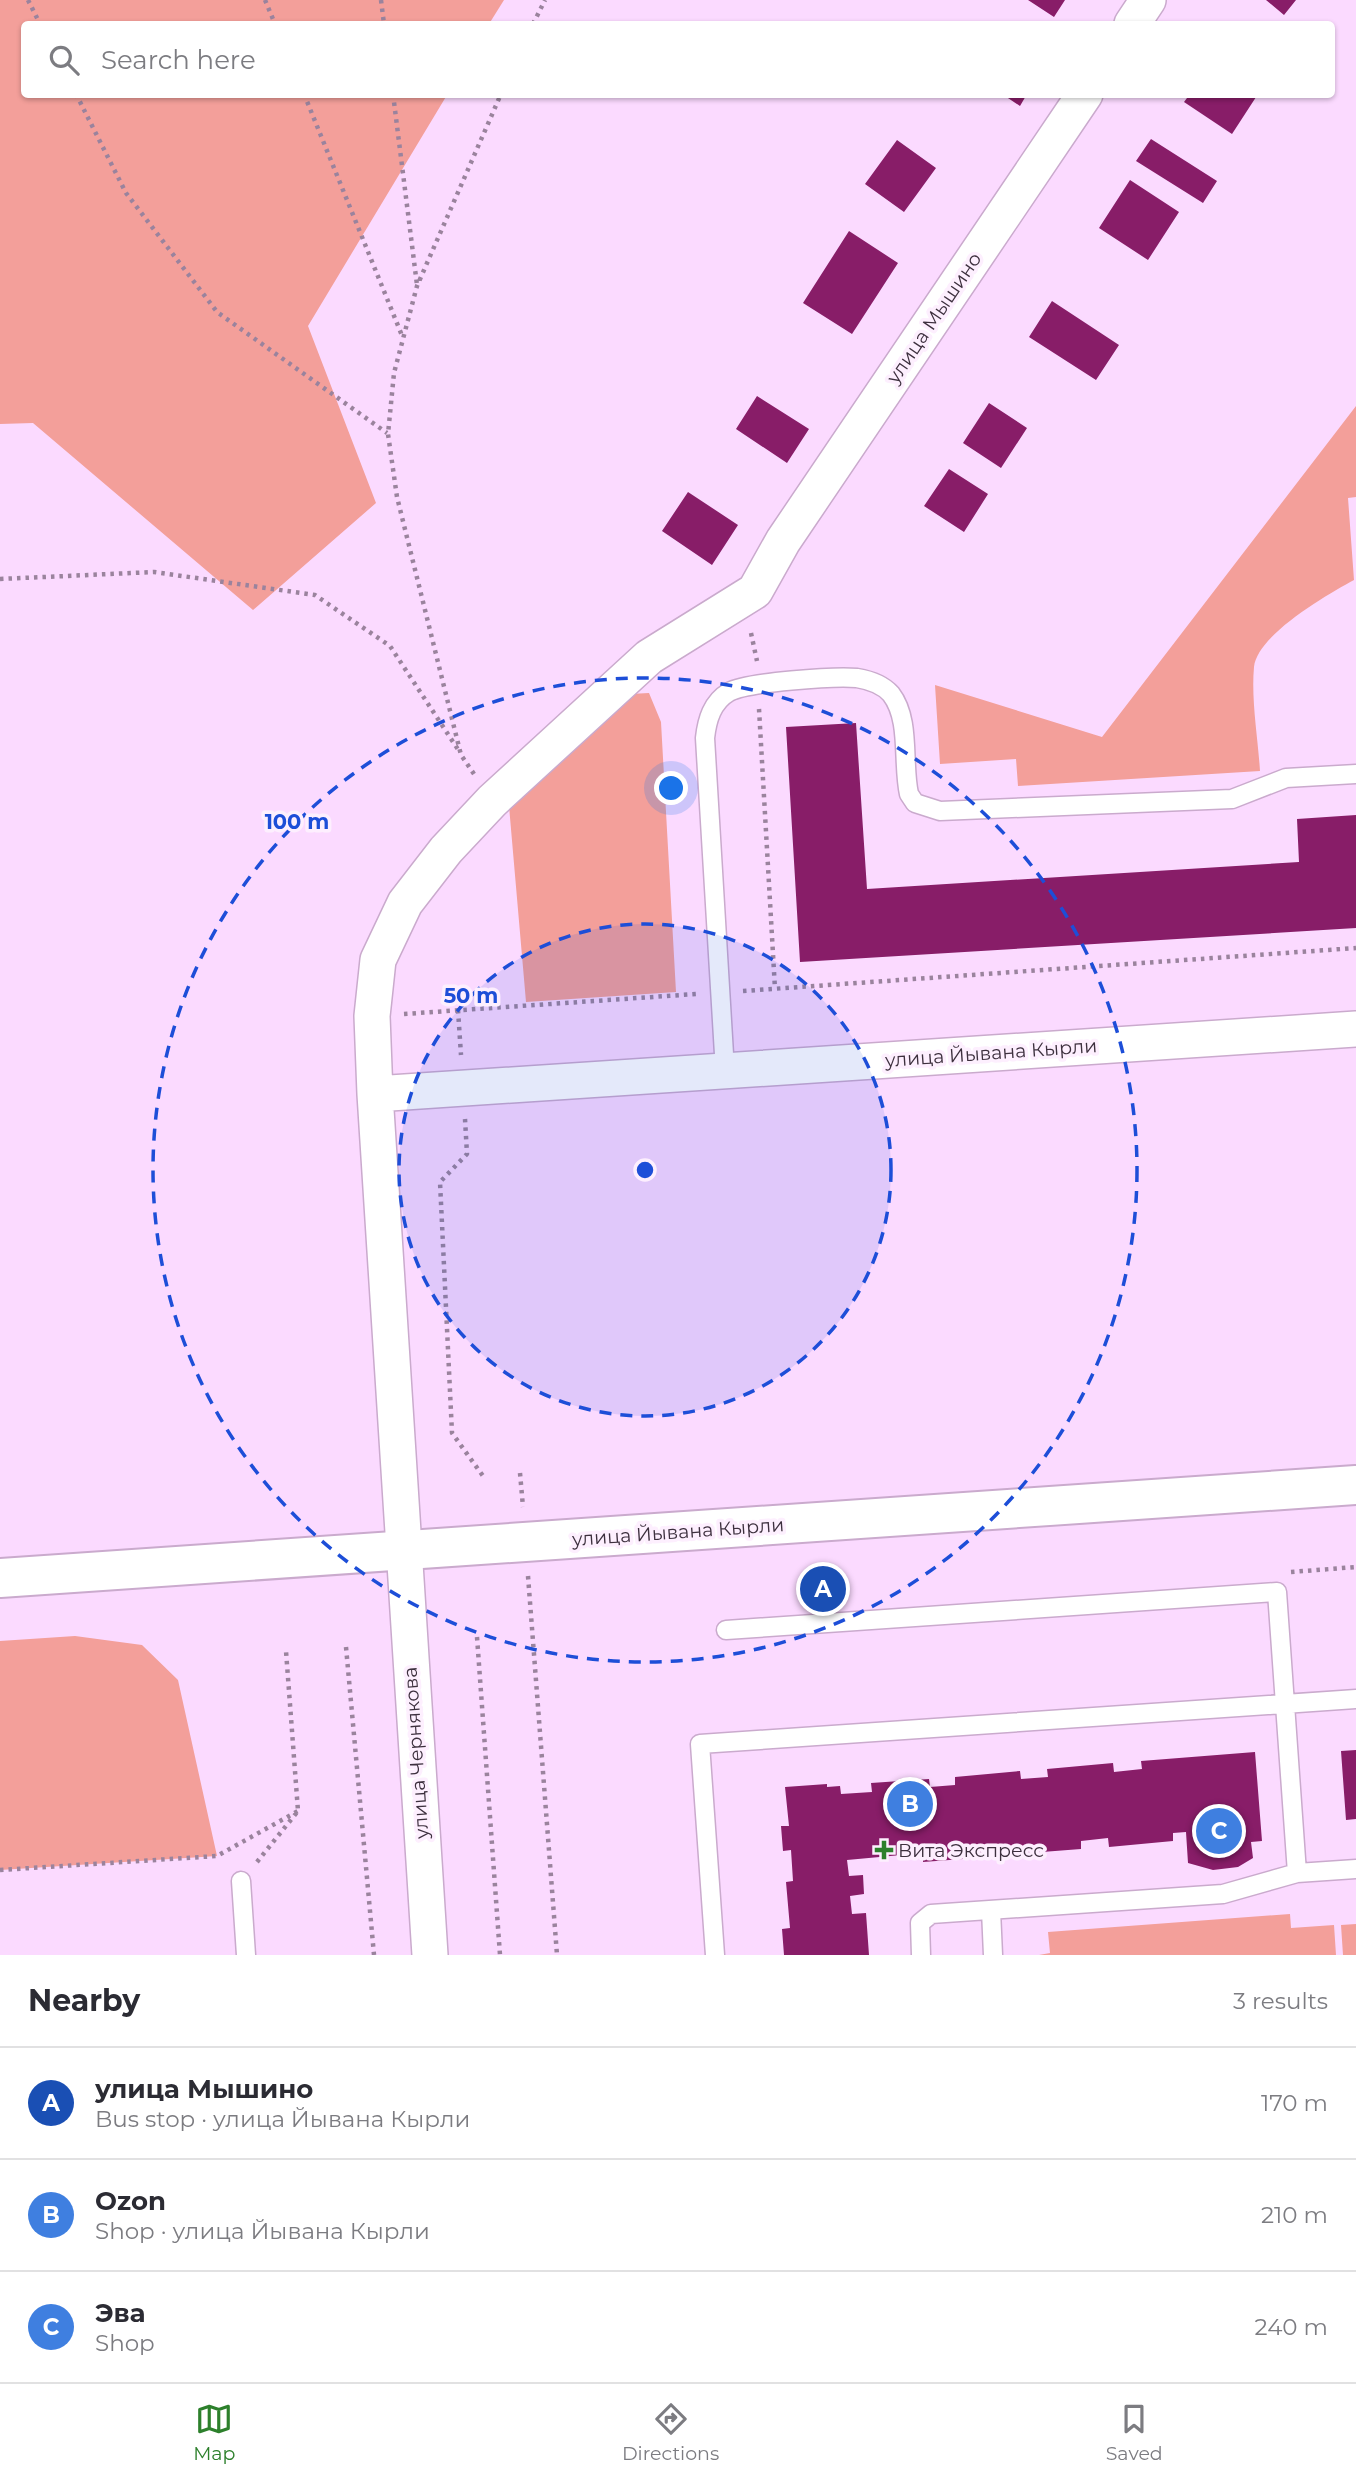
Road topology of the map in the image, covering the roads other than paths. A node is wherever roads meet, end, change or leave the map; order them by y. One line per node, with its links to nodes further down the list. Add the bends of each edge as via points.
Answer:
1 (1148, 0): 2 (street)
2 (1134, 21)
3 (1081, 98): 5 (street, улица Мышино, via 783,541 755,591 649,657 492,801 446,850 405,903 378,960)
4 (1356, 774): 7 (lane, via 1286,778 1233,799 940,811 915,803 909,794 901,716 888,691 856,678 758,684 729,692 710,712 706,725)
5 (372, 1016): 8 (street, улица Чернякова)
6 (1356, 1029): 7 (street, улица Йывана Кырли)
7 (725, 1071): 8 (street, улица Йывана Кырли)
8 (375, 1094): 10 (street, улица Чернякова)
9 (1356, 1485): 10 (main road, улица Йывана Кырли)
10 (403, 1550): 11 (main road, улица Йывана Кырли); 20 (street, улица Чернякова)
11 (0, 1578)
12 (726, 1630): 14 (lane, via 1277,1592)
13 (1356, 1699): 14 (lane)
14 (1285, 1704): 16 (lane); 21 (lane, via 700,1744)
15 (1356, 1869): 16 (lane)
16 (1297, 1873): 18 (lane, via 1223,1895)
17 (241, 1881): 19 (lane)
18 (990, 1910): 22 (lane, via 926,1916 919,1927); 23 (lane)
19 (246, 1955)
20 (430, 1955)
21 (715, 1955)
22 (921, 1955)
23 (993, 1955)

